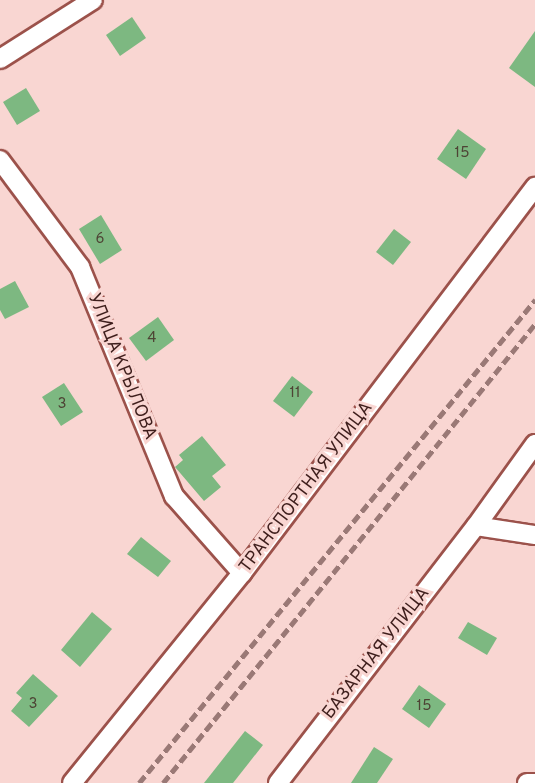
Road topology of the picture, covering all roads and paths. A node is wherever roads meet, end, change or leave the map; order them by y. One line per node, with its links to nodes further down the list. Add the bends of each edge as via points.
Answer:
1 (93, 0): 2 (street)
2 (0, 59)
3 (0, 160): 8 (street, УЛИЦА КРЫЛОВА, via 80,267 174,496)
4 (535, 187): 8 (street, ТРАНСПОРТНАЯ УЛИЦА)
5 (535, 444): 6 (street, БАЗАРНАЯ УЛИЦА)
6 (476, 526): 7 (street); 10 (street, БАЗАРНАЯ УЛИЦА)
7 (535, 535)
8 (242, 573): 9 (street, ТРАНСПОРТНАЯ УЛИЦА)
9 (72, 783)
10 (278, 783)
11 (527, 783): 12 (street)
12 (535, 783)

